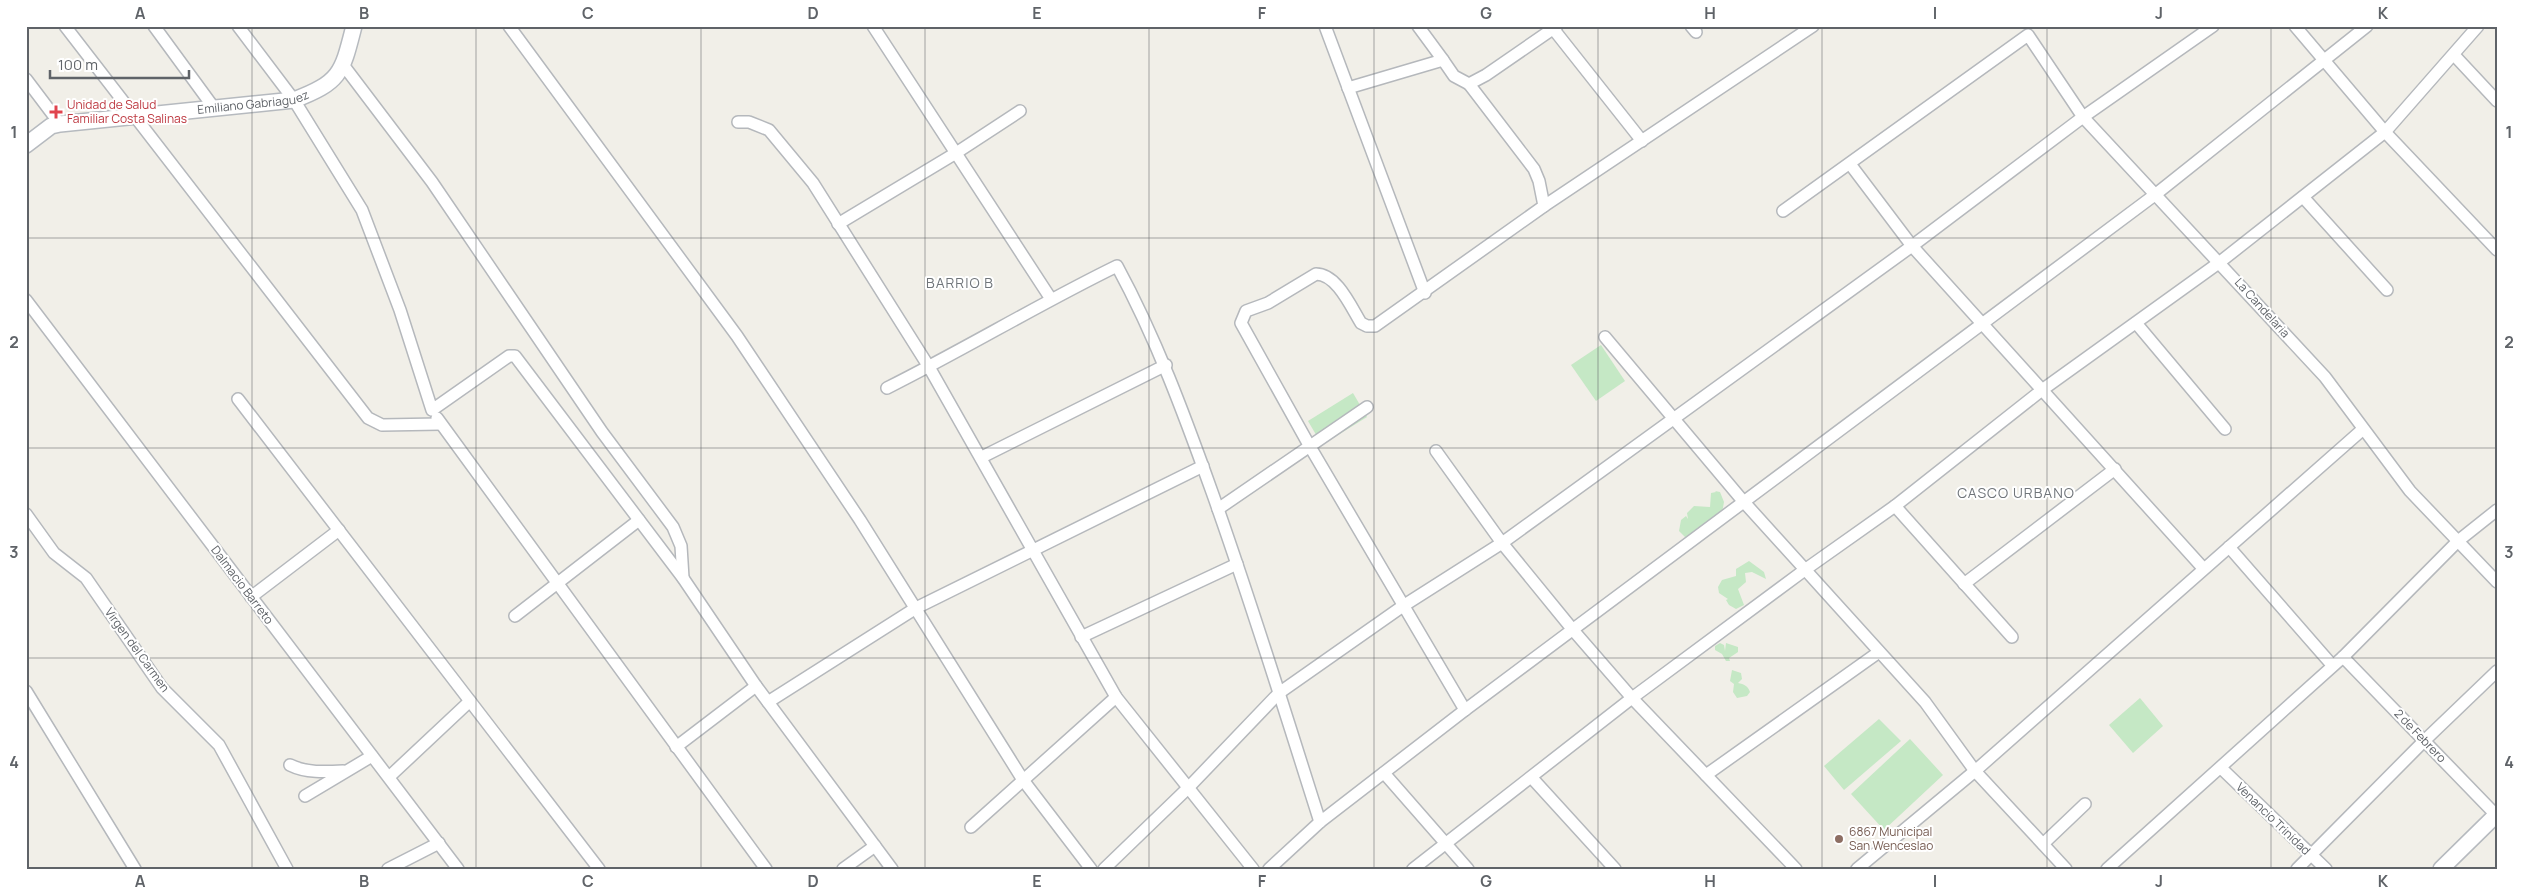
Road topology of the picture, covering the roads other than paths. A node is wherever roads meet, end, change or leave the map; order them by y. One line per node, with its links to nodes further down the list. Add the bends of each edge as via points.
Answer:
1 (65, 26): 26 (street)
2 (154, 26): 24 (street)
3 (238, 26): 22 (street)
4 (354, 26): 18 (main road, Emiliano Gabriaguez)
5 (509, 26): 86 (street, via 737,336)
6 (873, 26): 33 (street)
7 (1325, 26): 21 (street)
8 (1418, 26): 16 (street)
9 (1813, 26): 31 (street)
10 (2213, 26): 27 (street)
11 (2295, 26): 17 (street)
12 (2367, 26): 17 (street)
13 (2478, 26): 15 (street)
14 (1554, 27): 20 (street); 31 (street)
15 (2454, 56): 23 (street); 30 (street)
16 (1443, 60): 20 (street, via 1454,76); 21 (street)
17 (2324, 62): 30 (street); 35 (street)
18 (344, 66): 22 (main road, Emiliano Gabriaguez, via 330,84); 80 (street, via 437,190 602,432 669,520 681,546)
19 (26, 79): 29 (street)
20 (1469, 84): 37 (street, via 1534,169)
21 (1348, 88): 44 (street)
22 (294, 100): 24 (main road, Emiliano Gabriaguez); 56 (street, via 362,210 400,310)
23 (2497, 100)
24 (214, 108): 26 (main road, Emiliano Gabriaguez)
25 (1020, 111): 33 (street)
26 (133, 116): 29 (main road, Emiliano Gabriaguez); 58 (street, via 368,418 382,425)
27 (2083, 117): 34 (street, La Candelaria, via 2028,35); 35 (street, La Candelaria); 40 (street)
28 (738, 122): 39 (street, via 760,124 777,138 813,183)
29 (60, 124): 32 (main road, Emiliano Gabriaguez, via 51,126)
30 (2385, 132): 36 (street); 41 (street)
31 (1642, 141): 37 (street)
32 (26, 145)
33 (956, 153): 39 (street); 45 (street)
34 (1850, 164): 38 (street); 40 (street)
35 (2156, 194): 42 (street, La Candelaria); 48 (street)
36 (2303, 197): 42 (street); 43 (street)
37 (1544, 206): 44 (street)
38 (1783, 212)
39 (838, 224): 51 (street)
40 (1912, 246): 48 (street); 57 (street)
41 (2497, 250)
42 (2220, 262): 47 (street); 60 (street, La Candelaria, via 2325,377)
43 (2387, 290)
44 (1425, 293): 61 (street, via 1375,326 1367,326 1331,279 1316,274 1268,303 1246,311 1241,326)
45 (1051, 298): 50 (street, via 1117,266); 51 (street)
46 (26, 300): 84 (street, Dalmacio Barreto)
47 (2136, 322): 53 (street); 59 (street)
48 (1982, 323): 53 (street); 66 (street)
49 (1605, 336): 57 (street)
50 (1166, 365): 63 (street); 64 (street)
51 (929, 367): 52 (street); 63 (street)
52 (887, 388)
53 (2042, 390): 65 (street); 67 (street)
54 (238, 399): 72 (street)
55 (1367, 407): 61 (street)
56 (432, 410): 58 (street); 71 (street, via 509,356 515,356)
57 (1673, 420): 66 (street); 74 (street)
58 (440, 424): 82 (street)
59 (2225, 429)
60 (2362, 430): 73 (street, La Candelaria, via 2410,491); 75 (street)
61 (1309, 446): 68 (street); 85 (street)
62 (1436, 450): 74 (street)
63 (982, 458): 76 (street)
64 (1203, 466): 68 (street); 76 (street)
65 (2115, 469): 78 (street); 83 (street)
66 (1743, 501): 79 (street); 88 (street)
67 (1895, 506): 79 (street); 83 (street)
68 (1218, 509): 77 (street)
69 (2497, 510): 73 (street)
70 (26, 514): 128 (street, Virgen del Carmen, via 54,553 86,578 162,688 219,745)
71 (638, 520): 80 (street); 82 (street)
72 (339, 530): 84 (street); 100 (street)
73 (2458, 541): 81 (street, La Candelaria); 92 (street)
74 (1502, 543): 85 (street); 88 (street)
75 (2229, 547): 78 (street); 93 (street)
76 (1034, 549): 86 (street); 89 (street)
77 (1237, 564): 89 (street); 97 (street)
78 (2203, 568): 109 (street)
79 (1806, 569): 91 (street); 99 (street)
80 (683, 578): 95 (street)
81 (2497, 582)
82 (555, 583): 87 (street); 104 (street)
83 (1964, 584): 90 (street)
84 (252, 597): 105 (street, Dalmacio Barreto)
85 (1402, 606): 97 (street); 102 (street)
86 (916, 608): 101 (street); 114 (street)
87 (515, 616)
88 (1573, 630): 99 (street); 102 (street)
89 (1081, 637): 98 (street)
90 (2012, 637)
91 (1879, 652): 109 (street, via 1925,702); 111 (street)
92 (2343, 656): 93 (street); 103 (street, 2 de Febrero)
93 (2332, 665): 107 (street)
94 (2497, 671): 103 (street)
95 (756, 686): 101 (street); 104 (street)
96 (26, 692): 127 (street)
97 (1279, 693): 115 (street); 119 (street)
98 (1116, 697): 114 (street); 115 (street)
99 (1632, 698): 111 (street); 113 (street)
100 (470, 701): 112 (street); 131 (street)
101 (768, 702): 124 (street)
102 (1465, 710): 110 (street)
103 (2424, 741): 118 (street, 2 de Febrero); 125 (street)
104 (676, 747): 132 (street)
105 (372, 756): 108 (street); 112 (street, Dalmacio Barreto)
106 (290, 764): 108 (street, via 321,772)
107 (2221, 768): 125 (street, Venancio Trinidad); 144 (street)
108 (345, 771): 116 (street)
109 (1975, 771): 122 (street); 142 (street)
110 (1384, 773): 119 (street); 123 (street)
111 (1706, 775): 141 (street)
112 (389, 777): 121 (street, Dalmacio Barreto)
113 (1532, 778): 123 (street); 140 (street)
114 (1023, 780): 120 (street); 135 (street)
115 (1188, 788): 136 (street); 137 (street)
116 (305, 796)
117 (2085, 804): 122 (street)
118 (2496, 815): 147 (main road)
119 (1320, 822): 126 (street)
120 (971, 826)
121 (439, 843): 129 (street); 130 (street, Dalmacio Barreto)
122 (2043, 844): 143 (street)
123 (1445, 845): 138 (street); 139 (street)
124 (875, 846): 133 (street); 134 (street)
125 (2310, 855): 145 (street); 146 (street, Venancio Trinidad)
126 (1271, 868)
127 (135, 869)
128 (287, 869)
129 (388, 869)
130 (458, 869)
131 (599, 869)
132 (766, 869)
133 (843, 869)
134 (892, 869)
135 (1091, 869)
136 (1104, 869)
137 (1253, 869)
138 (1414, 869)
139 (1468, 869)
140 (1615, 869)
141 (1796, 869)
142 (1857, 869)
143 (2066, 869)
144 (2107, 869)
145 (2297, 869)
146 (2326, 869)
147 (2440, 869)

